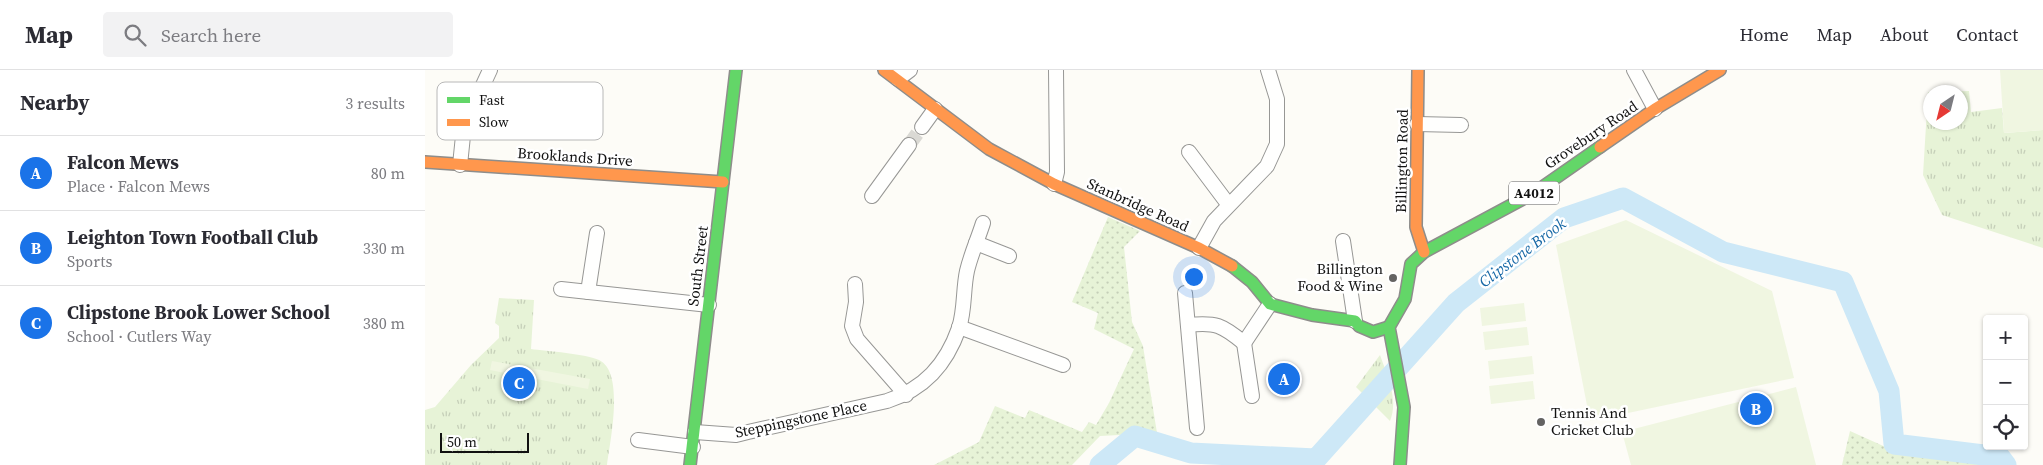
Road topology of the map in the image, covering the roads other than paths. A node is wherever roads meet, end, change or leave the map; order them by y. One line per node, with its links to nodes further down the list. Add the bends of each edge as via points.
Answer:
1 (490, 70): 11 (street)
2 (736, 70): 22 (street, South Street)
3 (884, 70): 10 (street, Stanbridge Road)
4 (909, 70): 10 (street)
5 (1056, 70): 23 (street, via 1057,172)
6 (1268, 70): 25 (street, via 1277,99 1277,144 1267,166)
7 (1418, 70): 14 (street, Billington Road)
8 (1634, 70): 13 (street)
9 (1720, 70): 13 (street, Grovebury Road / A4012)
10 (898, 74): 12 (street, Stanbridge Road)
11 (484, 82)
12 (935, 109): 16 (street); 23 (street, Stanbridge Road, via 989,149)
13 (1655, 109): 31 (street, Grovebury Road / A4012, via 1534,193)
14 (1417, 124): 15 (street); 31 (street, Billington Road, via 1416,227)
15 (1461, 125)
16 (922, 126)
17 (463, 140): 21 (street)
18 (909, 145): 24 (street)
19 (1189, 152): 25 (street)
20 (425, 162): 21 (street, Brooklands Drive)
21 (460, 165): 22 (street, Brooklands Drive)
22 (723, 182): 38 (street, South Street)
23 (1054, 184): 30 (street, Stanbridge Road)
24 (872, 196)
25 (1228, 204): 30 (street)
26 (983, 223): 29 (street, Steppingstone Place)
27 (597, 233): 35 (street)
28 (1343, 241): 39 (street)
29 (976, 243): 32 (street); 41 (street, Steppingstone Place, via 967,270)
30 (1199, 248): 37 (street, Stanbridge Road, via 1253,282)
31 (1424, 252): 42 (street, A4012, via 1411,264 1405,299)
32 (1009, 256)
33 (855, 284): 45 (street, via 852,326 857,339)
34 (561, 289): 35 (street)
35 (588, 292): 38 (street)
36 (1185, 293): 40 (street)
37 (1270, 304): 39 (street, via 1313,316); 43 (street)
38 (709, 305): 48 (street, South Street)
39 (1355, 320): 42 (street, via 1373,318); 42 (street, via 1359,326 1373,332)
40 (1188, 325): 43 (street, via 1211,322); 47 (street)
41 (959, 327): 44 (street); 45 (street, Steppingstone Place, via 945,358 922,384)
42 (1389, 327): 52 (street, via 1404,407)
43 (1244, 343): 46 (street)
44 (1063, 365)
45 (906, 394): 48 (street, Steppingstone Place, via 736,435)
46 (1251, 396)
47 (1197, 428)
48 (695, 432): 50 (street, South Street)
49 (638, 440): 50 (street)
50 (693, 447): 51 (street, South Street)
51 (690, 465)
52 (1400, 465)

